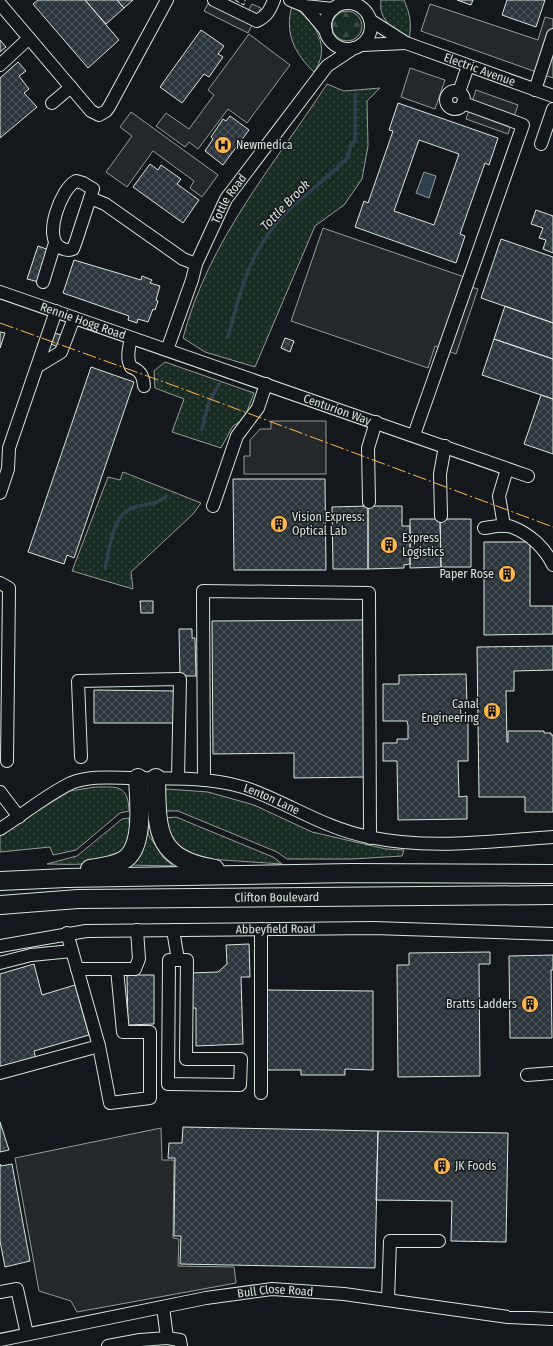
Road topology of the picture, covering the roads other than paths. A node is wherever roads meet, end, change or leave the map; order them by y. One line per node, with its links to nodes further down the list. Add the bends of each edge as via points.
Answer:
1 (2, 0): 7 (street)
2 (167, 0): 19 (street, via 106,111 99,114 91,111)
3 (214, 0): 4 (street, via 257,21 270,11)
4 (274, 0)
5 (290, 0): 9 (street)
6 (368, 0): 10 (street)
7 (0, 3): 13 (street)
8 (339, 5): 9 (street); 10 (street, via 355,5 364,10); 11 (street, via 326,20)
9 (305, 6): 11 (street)
10 (369, 18): 14 (street, Electric Avenue); 15 (street, via 369,35)
11 (326, 33): 15 (street, via 331,42 339,48); 17 (street)
12 (553, 35): 20 (street)
13 (28, 38): 16 (street); 19 (street)
14 (406, 43): 15 (street, Electric Avenue); 18 (street, Electric Avenue)
15 (358, 46): 17 (street, Tottle Road)
16 (0, 65)
17 (327, 66): 27 (street, Tottle Road, via 226,199)
18 (468, 66): 20 (street, Electric Avenue); 38 (street, via 461,98 523,125)
19 (71, 87): 22 (street)
20 (535, 90): 21 (street, Electric Avenue)
21 (553, 96)
22 (52, 103)
23 (553, 109): 24 (street)
24 (541, 144)
25 (90, 198): 26 (street, via 73,249 64,250); 26 (street, via 93,189 76,181 71,184 64,193 52,228); 27 (street, via 105,204 183,259)
26 (54, 243): 28 (street)
27 (196, 264): 33 (street, Tottle Road)
28 (43, 282)
29 (0, 292): 30 (street, Rennie Hogg Road)
30 (56, 311): 31 (street, Rennie Hogg Road); 34 (street)
31 (74, 318): 32 (street, Rennie Hogg Road); 34 (street, via 61,352)
32 (131, 338): 33 (street, Rennie Hogg Road); 36 (street, via 129,364 139,370)
33 (167, 350): 35 (street, Centurion Way)
34 (38, 366): 42 (street, via 9,448 8,469)
35 (266, 384): 37 (street, Centurion Way); 44 (street, via 258,408 237,436)
36 (144, 386)
37 (376, 422): 38 (street, Centurion Way); 43 (street, via 368,448)
38 (414, 435): 39 (street, Centurion Way)
39 (445, 446): 40 (street, Centurion Way); 45 (street, via 440,474)
40 (507, 469): 41 (street, Centurion Way); 46 (street, via 499,492)
41 (528, 476)
42 (0, 493)
43 (369, 502)
44 (214, 506)
45 (441, 516)
46 (504, 526): 47 (street); 48 (street, via 512,527 539,543)
47 (484, 528)
48 (553, 565)
49 (0, 583): 51 (street, via 9,588)
50 (81, 757): 54 (street, via 78,681 180,679)
51 (7, 761)
52 (138, 778): 53 (street, Lenton Lane); 57 (street, Lenton Lane, via 89,778 72,783); 63 (highway, via 138,838 136,847 129,856 108,866)
53 (156, 778): 54 (street, Lenton Lane); 62 (highway, via 157,814 163,840 177,857 196,866)
54 (178, 778): 55 (street, Lenton Lane)
55 (204, 780): 60 (street, Lenton Lane, via 254,791 334,828); 60 (street, via 203,591 369,593)
56 (0, 792): 57 (street)
57 (18, 817): 58 (street, Lenton Lane)
58 (0, 829)
59 (553, 837): 60 (street, Lenton Lane, via 444,844)
60 (370, 838)
61 (550, 874): 62 (highway, Clifton Boulevard)
62 (284, 875): 63 (highway, Clifton Boulevard)
63 (6, 880)
64 (550, 896): 65 (highway, Clifton Boulevard, via 78,899)
65 (0, 905)
66 (261, 929): 68 (street, Abbeyfield Road); 70 (street, Abbeyfield Road, via 374,928); 81 (street)
67 (137, 930): 68 (street, Abbeyfield Road); 69 (street, Abbeyfield Road); 76 (street, via 138,959 135,969)
68 (173, 930): 73 (street)
69 (67, 933): 71 (street, Abbeyfield Road); 72 (street)
70 (553, 934)
71 (0, 946)
72 (72, 951): 74 (street, via 31,955); 75 (street)
73 (178, 960): 73 (street, via 187,960 186,1059 240,1059 240,1085 168,1084 169,960)
74 (0, 963)
75 (77, 969): 76 (street); 77 (street)
76 (118, 969): 77 (street, via 123,1032 150,1032 150,1098 110,1103)
77 (99, 1046): 78 (street)
78 (0, 1073)
79 (553, 1073): 80 (street)
80 (527, 1075)
81 (261, 1093)
82 (439, 1242): 84 (street, via 390,1241)
83 (0, 1292): 87 (street, via 17,1289)
84 (388, 1300): 85 (street, Bull Close Road, via 272,1289 228,1294); 86 (street, Bull Close Road, via 501,1316)
85 (163, 1307): 87 (street, Bull Close Road); 88 (street)
86 (553, 1319)
87 (27, 1334): 89 (street, Bull Close Road)
88 (167, 1338): 90 (street); 91 (street, via 180,1340)
89 (0, 1340)
90 (108, 1346)
91 (180, 1346)

